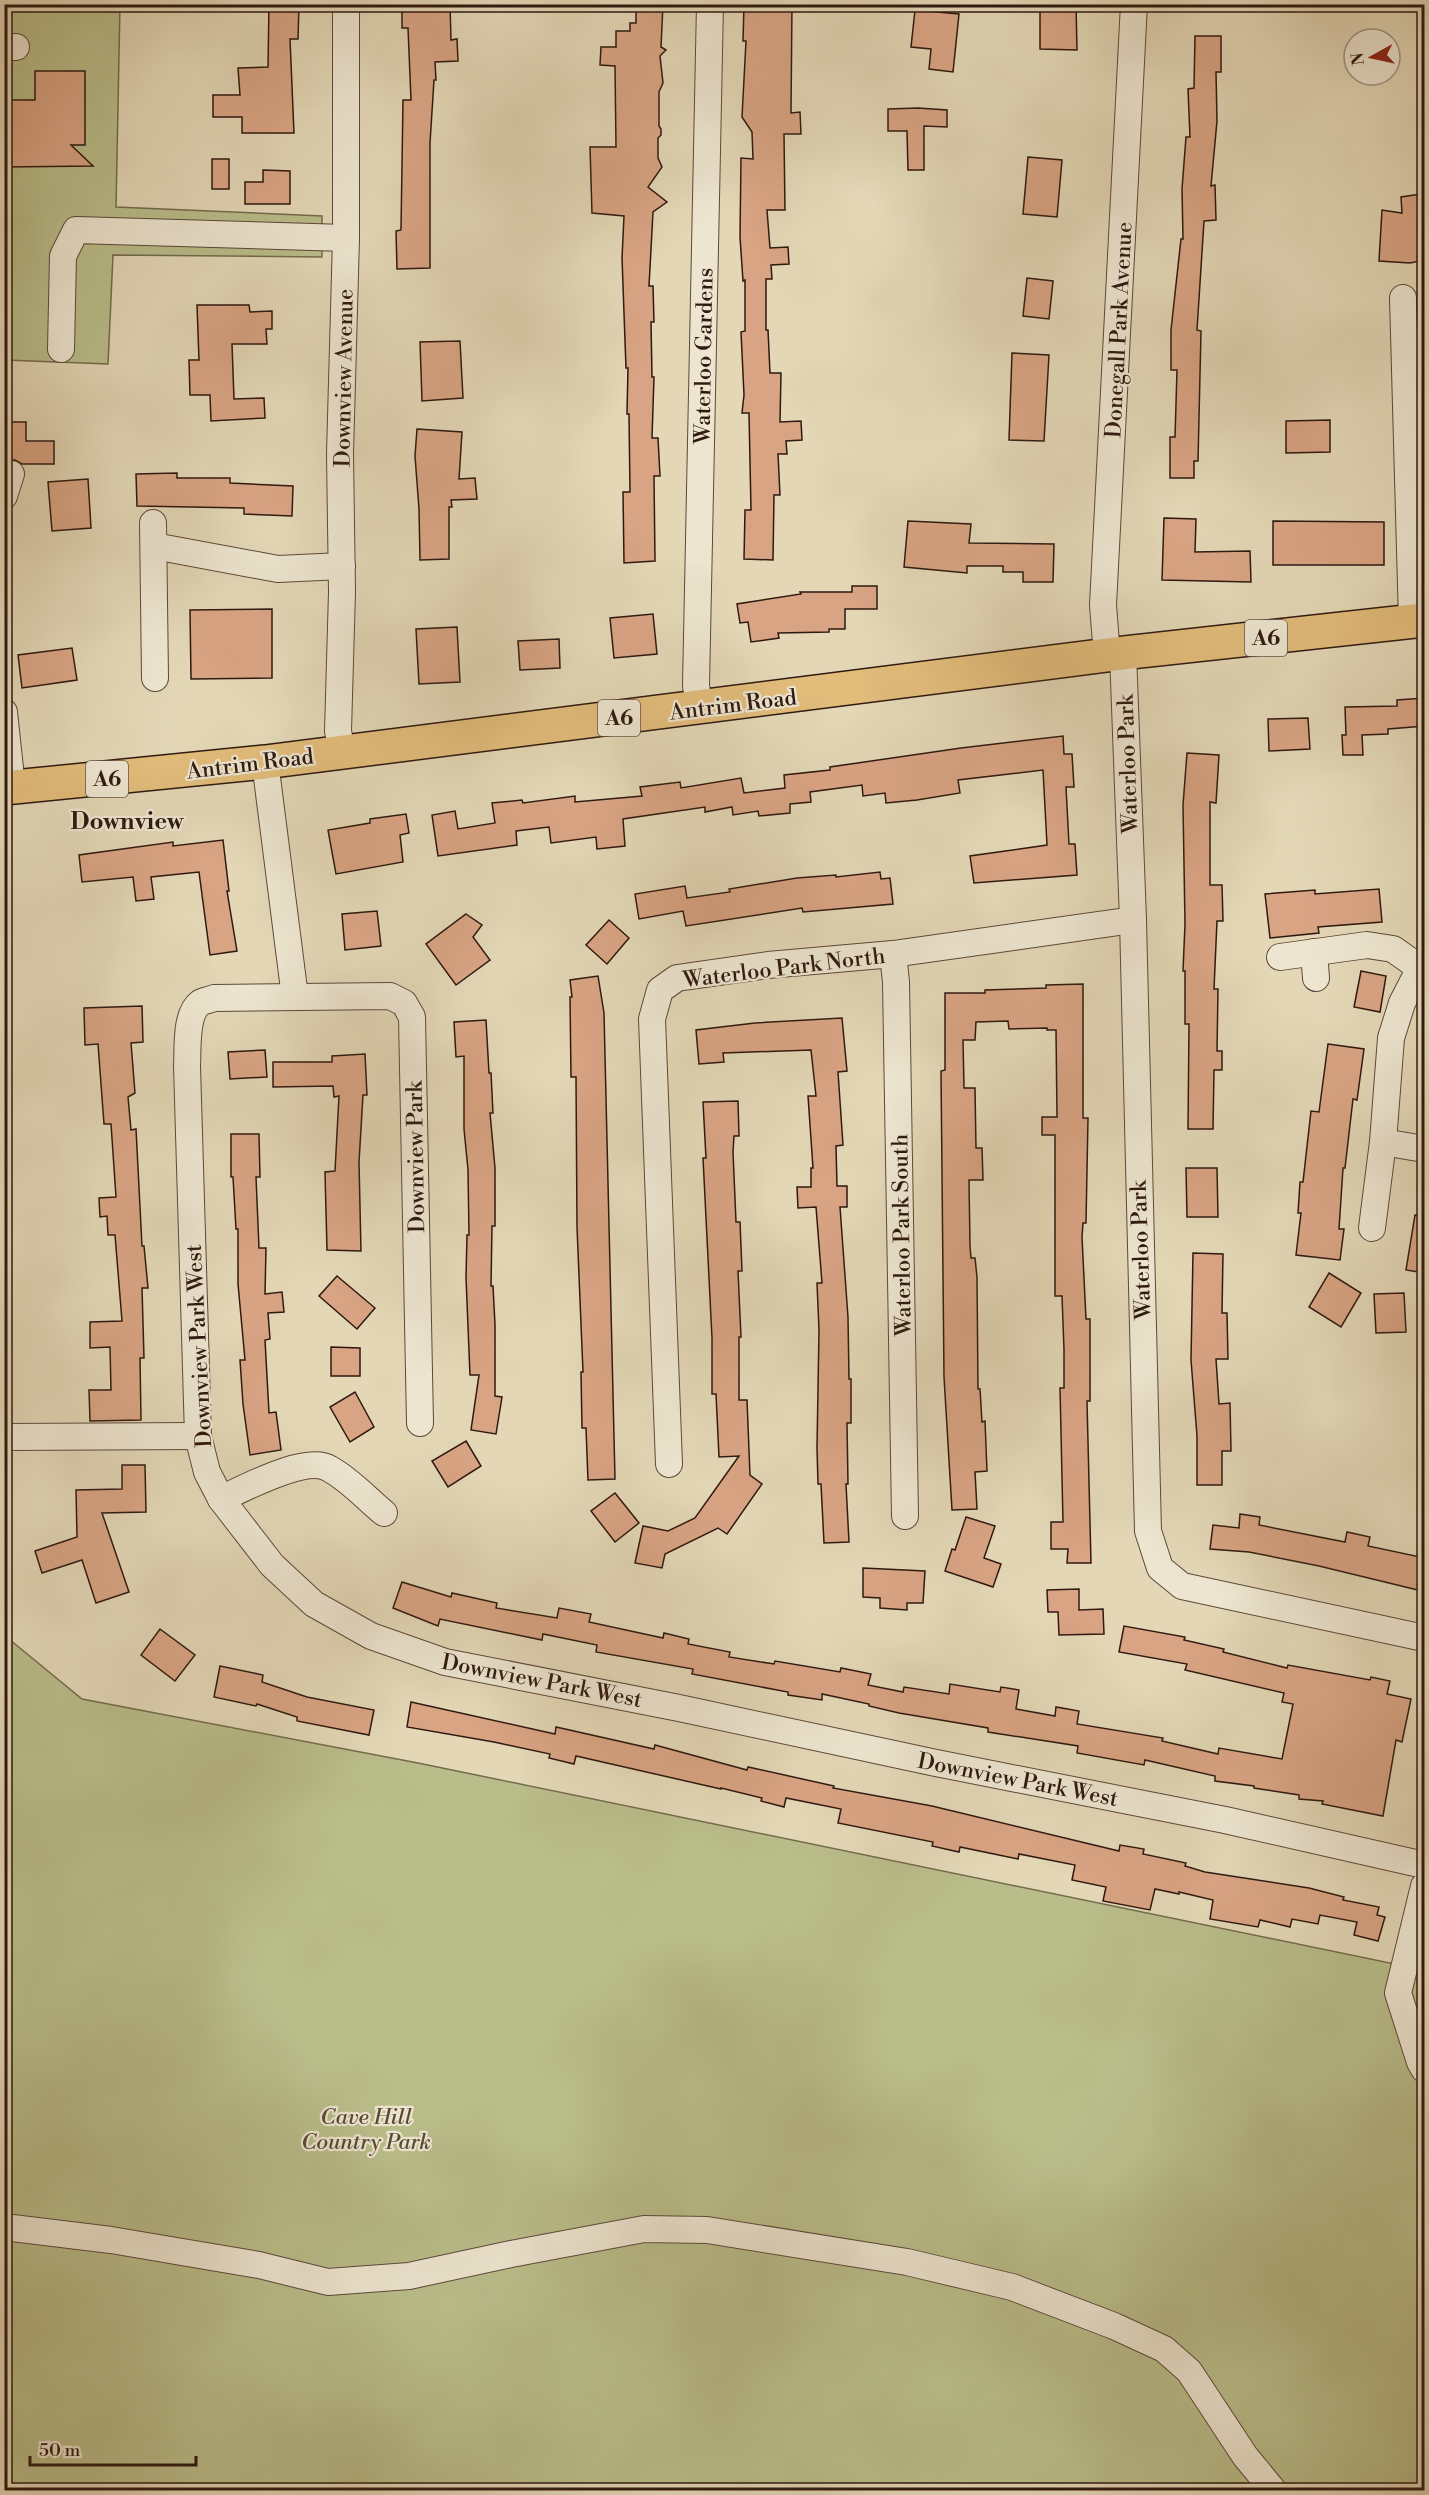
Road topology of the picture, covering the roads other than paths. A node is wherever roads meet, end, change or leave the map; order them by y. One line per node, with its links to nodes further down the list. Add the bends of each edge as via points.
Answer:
1 (346, 4): 4 (street, Downview Avenue)
2 (710, 4): 11 (street, Waterloo Gardens, via 696,687)
3 (1134, 4): 9 (street, Donegall Park Avenue, via 1103,605)
4 (346, 238): 6 (street, via 76,230 63,256); 7 (street, Downview Avenue, via 340,454)
5 (1403, 298): 8 (street)
6 (61, 349)
7 (342, 566): 10 (street, via 278,569 154,535); 13 (street, Downview Avenue, via 338,731)
8 (1418, 620): 9 (main road, Antrim Road / A6)
9 (1115, 655): 11 (main road, Antrim Road / A6); 16 (street, Waterloo Park)
10 (155, 678)
11 (700, 708): 13 (main road, Antrim Road / A6)
12 (4, 712): 15 (street)
13 (342, 752): 14 (main road, Antrim Road / A6)
14 (265, 762): 15 (main road, Antrim Road / A6); 22 (street)
15 (8, 788)
16 (1133, 920): 18 (street, Waterloo Park North); 34 (street, Waterloo Park, via 1148,1531 1160,1568 1182,1586)
17 (1314, 952): 19 (street); 20 (street, via 1367,945 1392,949); 21 (street)
18 (893, 954): 30 (street, Waterloo Park North, via 677,978 660,990 652,1019); 33 (street, Waterloo Park South, via 897,994)
19 (1280, 957)
20 (1422, 966): 24 (street, via 1402,1003 1391,1038)
21 (1316, 978)
22 (295, 997): 23 (street, Downview Park); 27 (street, Downview Park, via 390,996 404,1003 412,1017)
23 (214, 998): 28 (street, Downview Park West, via 199,1004 188,1033)
24 (1383, 1142): 25 (street); 26 (street)
25 (1423, 1149)
26 (1372, 1228)
27 (420, 1423)
28 (198, 1436): 29 (street); 31 (street, Downview Park West, via 207,1472)
29 (4, 1437)
30 (669, 1464)
31 (221, 1499): 32 (street, via 301,1466 329,1467); 35 (street, Downview Park West, via 272,1564 314,1604 371,1636 445,1662 1225,1820)
32 (384, 1513)
33 (906, 1516)
34 (1425, 1638)
35 (1425, 1865)
36 (1425, 1886): 37 (street, via 1398,1993)
37 (1425, 2069)
38 (4, 2227): 39 (street, via 238,2261 328,2282 409,2276 644,2229 707,2230 907,2262 1012,2287 1164,2349 1189,2371 1245,2456)
39 (1273, 2490)

